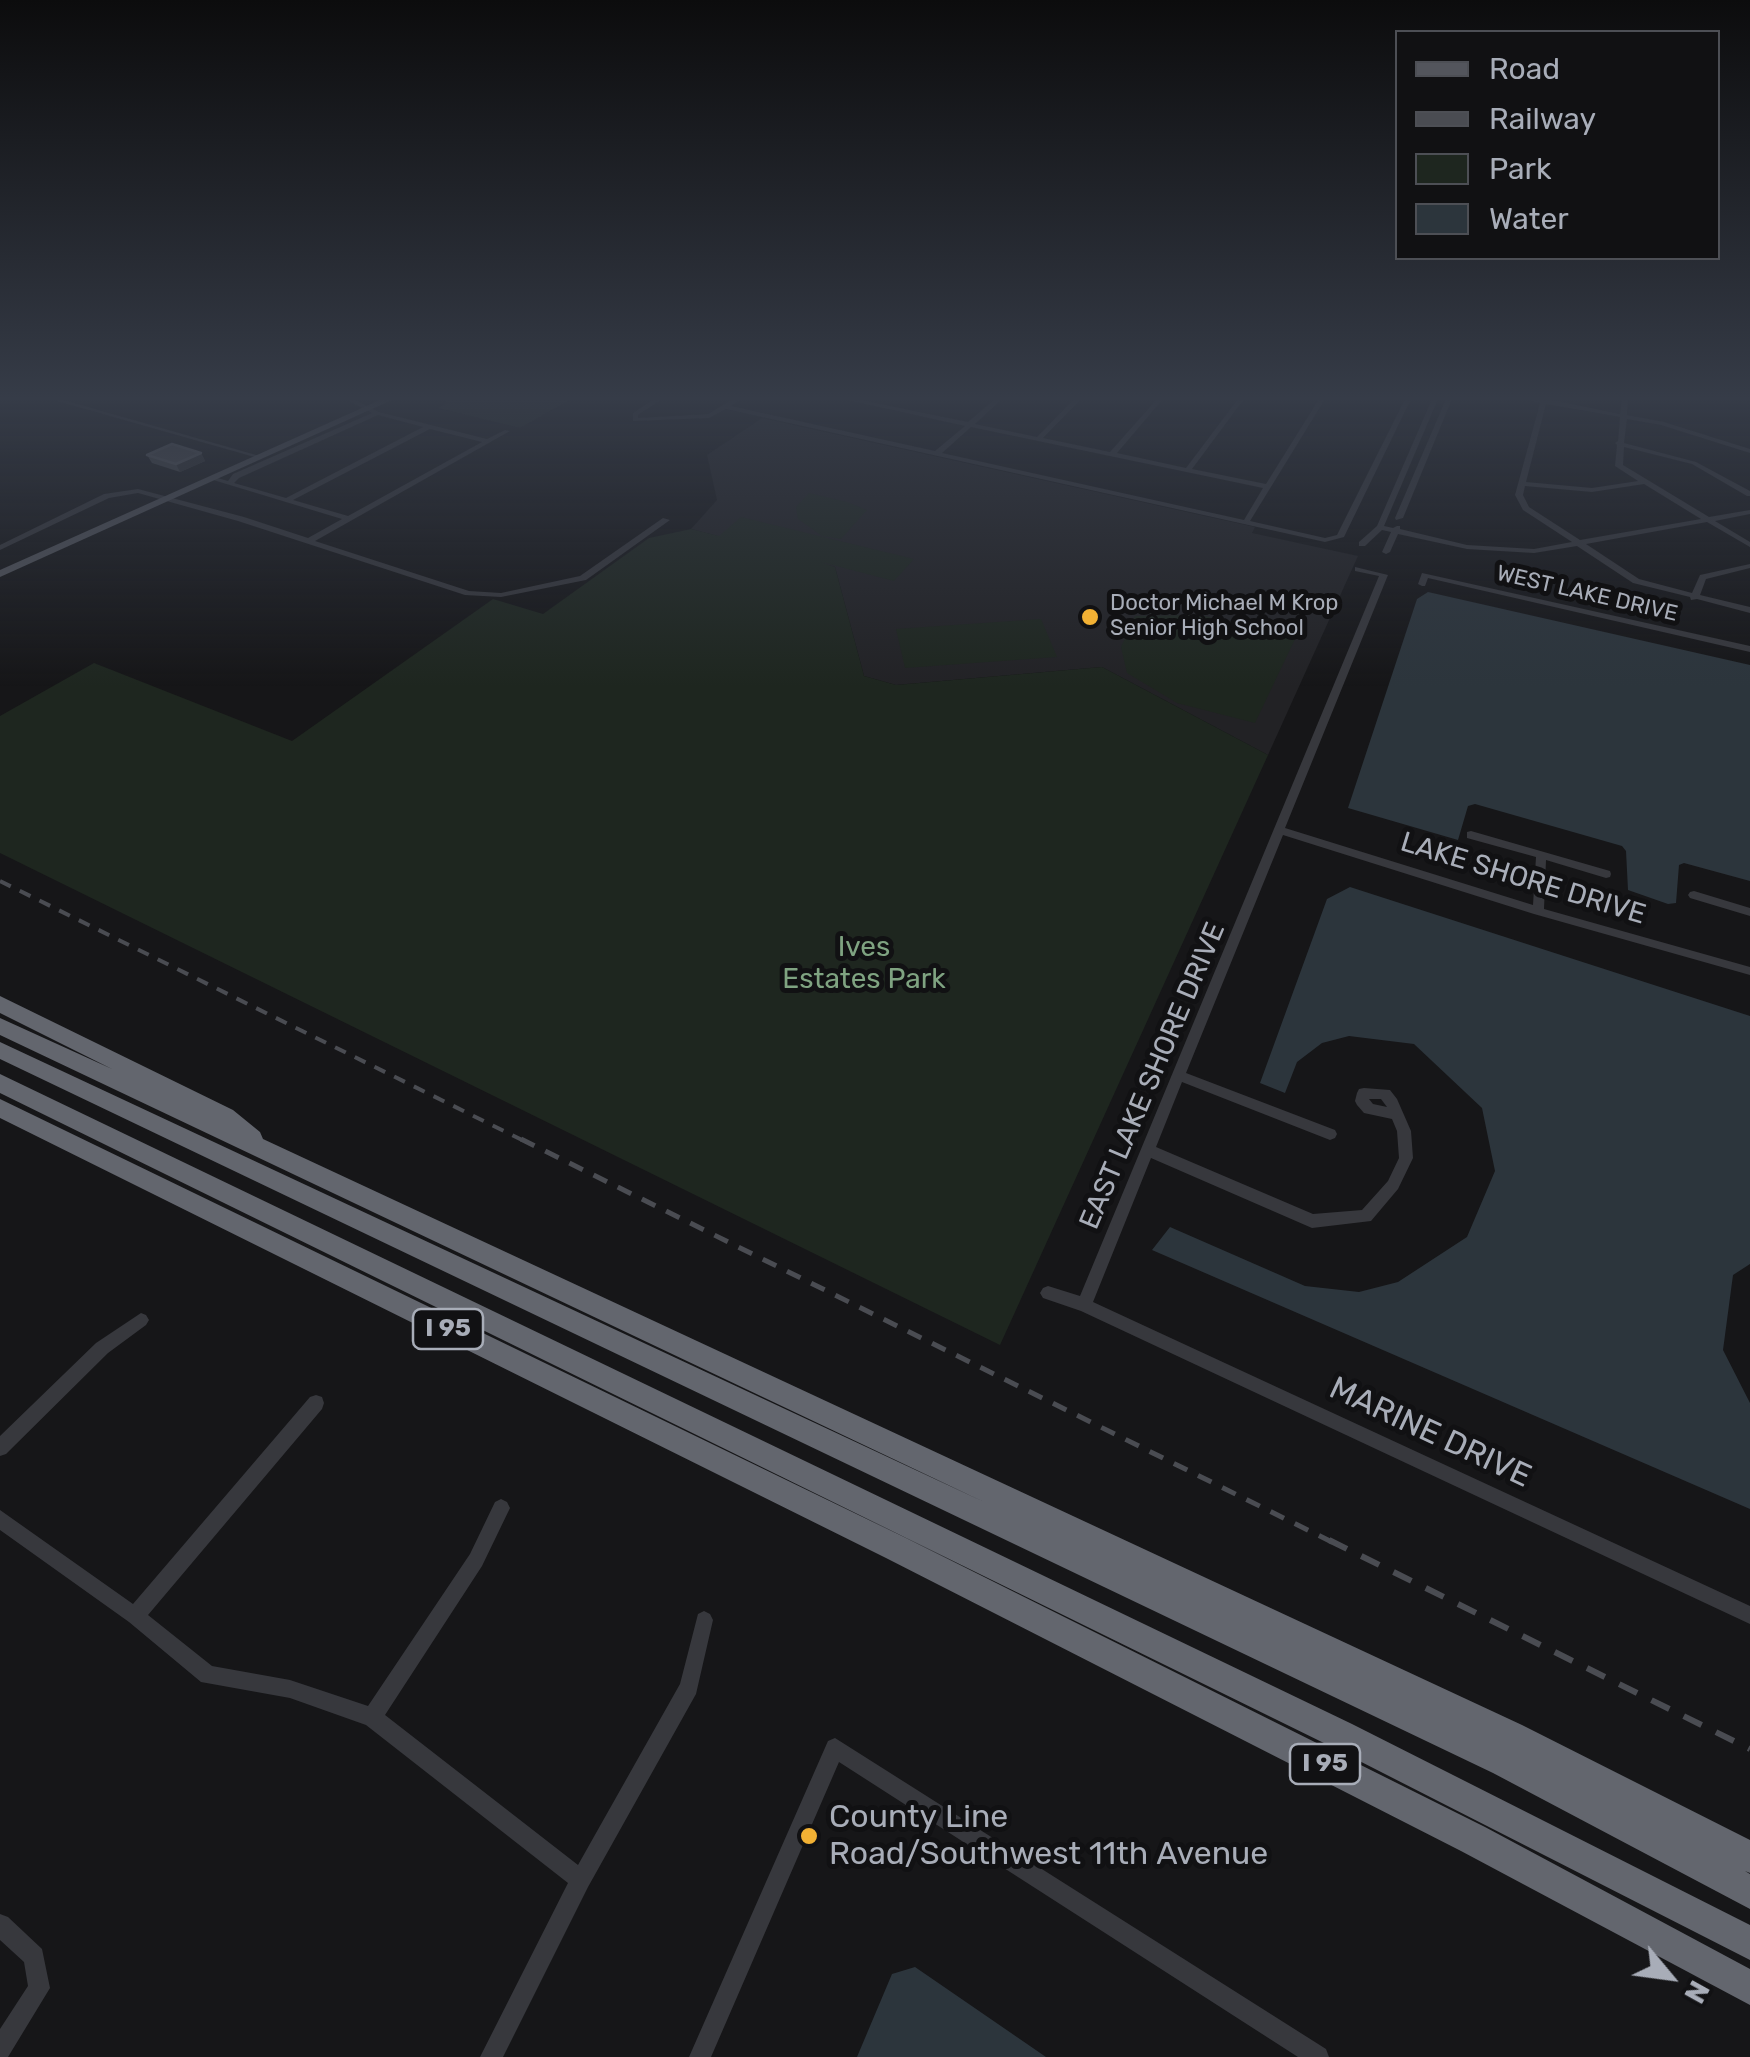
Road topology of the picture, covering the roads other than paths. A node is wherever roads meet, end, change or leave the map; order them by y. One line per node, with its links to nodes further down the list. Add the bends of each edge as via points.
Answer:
1 (113, 495): 25 (street)
2 (156, 495): 14 (street); 31 (main road)
3 (178, 495): 14 (main road)
4 (270, 495): 15 (street)
5 (298, 495): 15 (street)
6 (394, 495): 17 (street)
7 (1123, 495): 20 (street)
8 (1260, 495): 20 (street)
9 (1361, 495): 20 (street, via 1340,537)
10 (1394, 495): 22 (street)
11 (1410, 495): 21 (street)
12 (1519, 495): 26 (street, via 1526,508)
13 (1666, 495): 19 (street)
14 (169, 499): 24 (street); 34 (main road)
15 (288, 500): 17 (street)
16 (1750, 512): 19 (street)
17 (349, 520): 24 (street)
18 (666, 520): 24 (street, via 582,578 501,595 468,593)
19 (1708, 520): 26 (street); 28 (street)
20 (1246, 522)
21 (1397, 526): 22 (street); 26 (street, via 1488,550); 30 (street)
22 (1380, 527): 27 (street)
23 (0, 538): 25 (street)
24 (309, 541)
25 (14, 542): 29 (street)
26 (1575, 543): 36 (street, via 1636,581)
27 (1362, 544)
28 (1750, 544)
29 (0, 548)
30 (1386, 552)
31 (0, 561)
32 (1750, 566): 36 (street, via 1703,577)
33 (1358, 569): 39 (street, EAST LAKE SHORE DRIVE, via 1384,575)
34 (0, 574)
35 (1422, 584): 38 (street, WEST LAKE DRIVE, via 1425,575)
36 (1694, 598): 37 (street)
37 (1750, 610)
38 (1750, 649)
39 (1282, 831): 44 (street, LAKE SHORE DRIVE); 50 (street, EAST LAKE SHORE DRIVE)
40 (1471, 835): 41 (street)
41 (1541, 856): 42 (street); 44 (street)
42 (1606, 874)
43 (1694, 895): 45 (street)
44 (1538, 912): 46 (street, LAKE SHORE DRIVE)
45 (1750, 912)
46 (1750, 970)
47 (0, 1004): 55 (highway, via 226,1116)
48 (0, 1026): 55 (highway)
49 (0, 1050): 69 (highway, via 1504,1762)
50 (1180, 1076): 53 (street); 54 (street, EAST LAKE SHORE DRIVE)
51 (0, 1102): 71 (highway, via 1341,1735); 72 (highway, I 95, via 1473,1839)
52 (1397, 1114): 54 (street, via 1406,1158 1366,1216 1312,1221)
53 (1330, 1134)
54 (1150, 1151): 57 (street, EAST LAKE SHORE DRIVE)
55 (269, 1153): 67 (highway, via 1511,1736)
56 (1048, 1293): 57 (street)
57 (1084, 1305): 63 (street, MARINE DRIVE)
58 (141, 1320): 60 (street, via 102,1348)
59 (316, 1403): 64 (street)
60 (0, 1448)
61 (501, 1508): 66 (street, via 476,1560)
62 (0, 1519): 64 (street)
63 (1750, 1615)
64 (136, 1616): 66 (street, via 208,1675 290,1689)
65 (704, 1620): 68 (street, via 689,1686)
66 (372, 1717): 68 (street)
67 (1750, 1857)
68 (581, 1880): 74 (street)
69 (1750, 1892)
70 (0, 1925): 73 (street, via 34,1958 39,1988)
71 (1750, 1943)
72 (1750, 1988)
73 (0, 2049)
74 (492, 2057)
75 (700, 2057): 76 (street, via 835,1748)
76 (1318, 2057)

